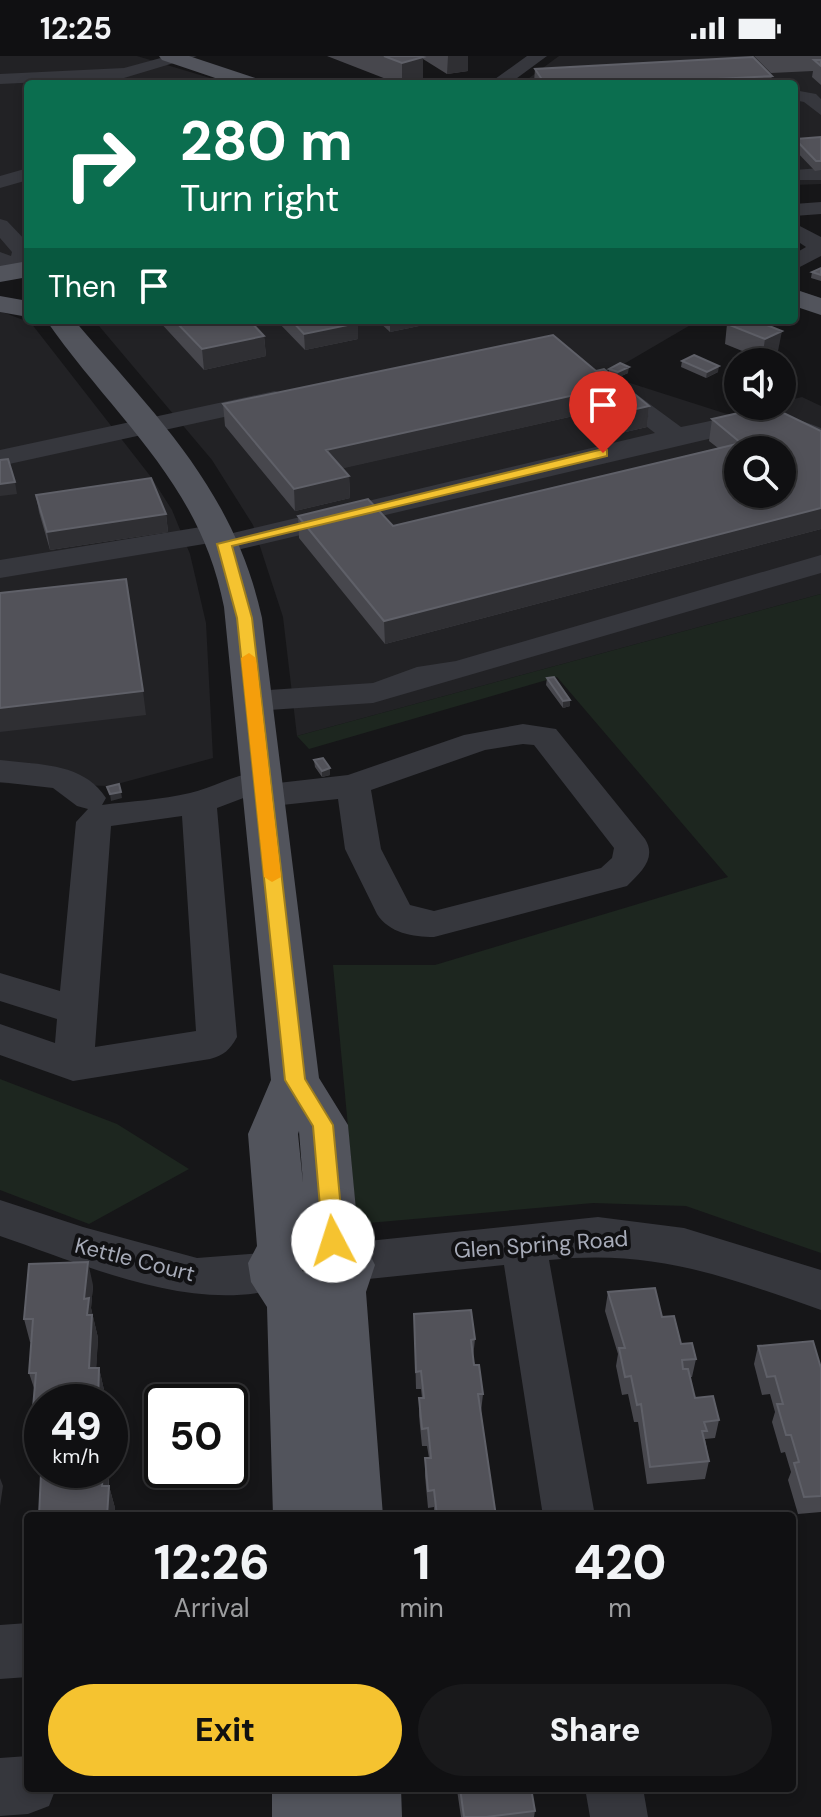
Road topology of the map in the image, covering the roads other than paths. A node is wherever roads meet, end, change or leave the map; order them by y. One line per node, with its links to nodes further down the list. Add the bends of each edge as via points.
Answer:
1 (538, 56): 6 (street)
2 (193, 58): 3 (street, via 124,73); 4 (street, via 131,78); 5 (main road)
3 (0, 79)
4 (100, 80)
5 (260, 80)
6 (503, 80)
7 (24, 84): 8 (street)
8 (0, 85)
9 (798, 96): 10 (street, via 810,98)
10 (821, 109)
11 (821, 174): 14 (street)
12 (24, 175): 13 (street)
13 (0, 182)
14 (803, 200): 16 (street, via 821,247)
15 (0, 225): 17 (street, via 23,251)
16 (798, 261)
17 (17, 274): 18 (main road)
18 (0, 293)
19 (798, 298): 21 (main road)
20 (0, 304): 22 (main road)
21 (821, 307)
22 (24, 308)
23 (63, 324): 26 (main road)
24 (582, 366): 27 (street)
25 (297, 394): 26 (street)
26 (145, 426): 29 (street); 30 (main road, via 195,491)
27 (676, 436): 28 (street, via 769,420); 30 (street)
28 (821, 438)
29 (0, 458)
30 (222, 538): 32 (street); 33 (main road, via 244,618)
31 (821, 564): 33 (street, via 459,670 428,674 391,690)
32 (0, 569)
33 (254, 701): 36 (main road)
34 (0, 771): 37 (street, via 62,778)
35 (353, 785): 35 (street, via 470,745 527,732 544,736 632,847 630,862 614,877 417,924 396,914 363,849); 36 (street)
36 (262, 789): 38 (street, via 228,790); 45 (main road, via 295,1080 273,1134)
37 (89, 798)
38 (199, 803): 40 (street, via 102,816 94,822); 42 (street, via 217,1037 210,1044)
39 (0, 987): 40 (street)
40 (77, 1011): 42 (street)
41 (0, 1039): 42 (street)
42 (73, 1066)
43 (0, 1218): 45 (street, Kettle Court, via 197,1277)
44 (523, 1243): 45 (street, Glen Spring Road); 46 (street, Glen Spring Road, via 639,1237); 49 (street)
45 (312, 1268): 47 (main road); 48 (main road)
46 (821, 1290)
47 (303, 1512)
48 (352, 1512)
49 (568, 1512)
50 (24, 1650): 51 (street)
51 (0, 1652)
52 (24, 1785): 53 (street)
53 (0, 1787)
54 (306, 1792): 57 (main road)
55 (367, 1792): 58 (main road)
56 (615, 1792): 59 (street)
57 (306, 1817)
58 (368, 1817)
59 (619, 1817)

